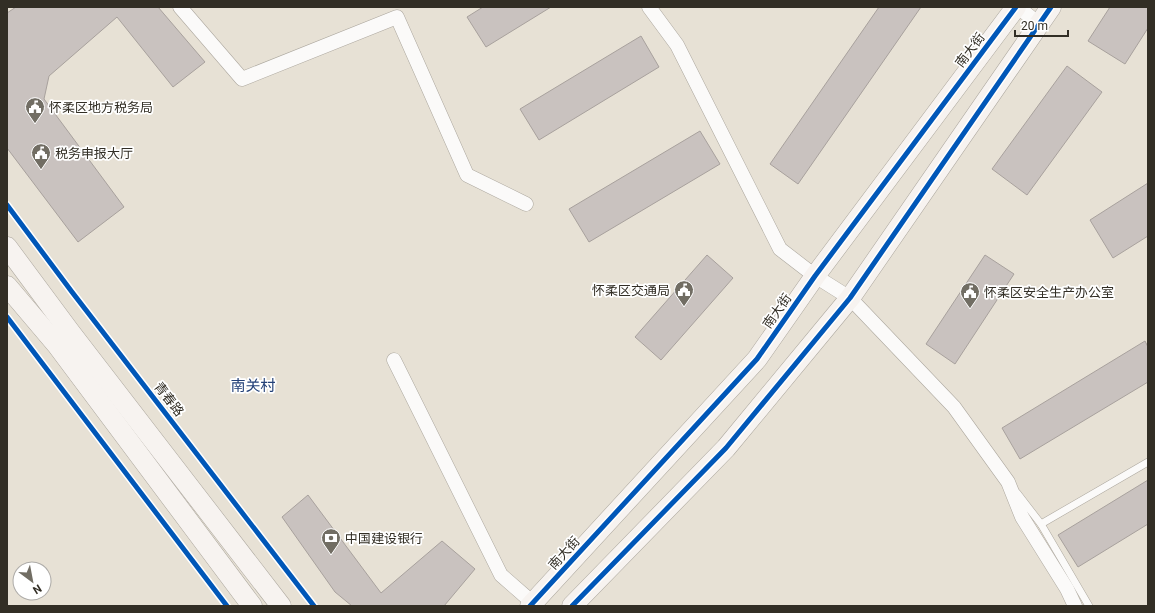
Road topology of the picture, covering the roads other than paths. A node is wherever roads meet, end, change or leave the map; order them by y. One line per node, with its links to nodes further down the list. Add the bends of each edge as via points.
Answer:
1 (180, 7): 6 (street, via 242,79 397,17 467,175)
2 (649, 7): 8 (street, via 677,44 780,249)
3 (1017, 7): 5 (street); 8 (main road, 南大街)
4 (1051, 7): 5 (main road)
5 (1039, 24): 10 (main road)
6 (526, 204)
7 (7, 247): 17 (main road)
8 (815, 276): 10 (street); 15 (main road, 南大街, via 757,359)
9 (7, 286): 16 (main road, via 57,345)
10 (850, 298): 13 (street, via 954,407); 18 (main road, via 726,448)
11 (394, 360): 15 (street, via 501,575)
12 (1148, 462): 14 (lane)
13 (1008, 482): 14 (lane); 19 (street, via 1022,517 1067,589)
14 (1041, 524): 20 (lane)
15 (532, 605)
16 (252, 606)
17 (281, 606)
18 (572, 606)
19 (1074, 606)
20 (1089, 606)

